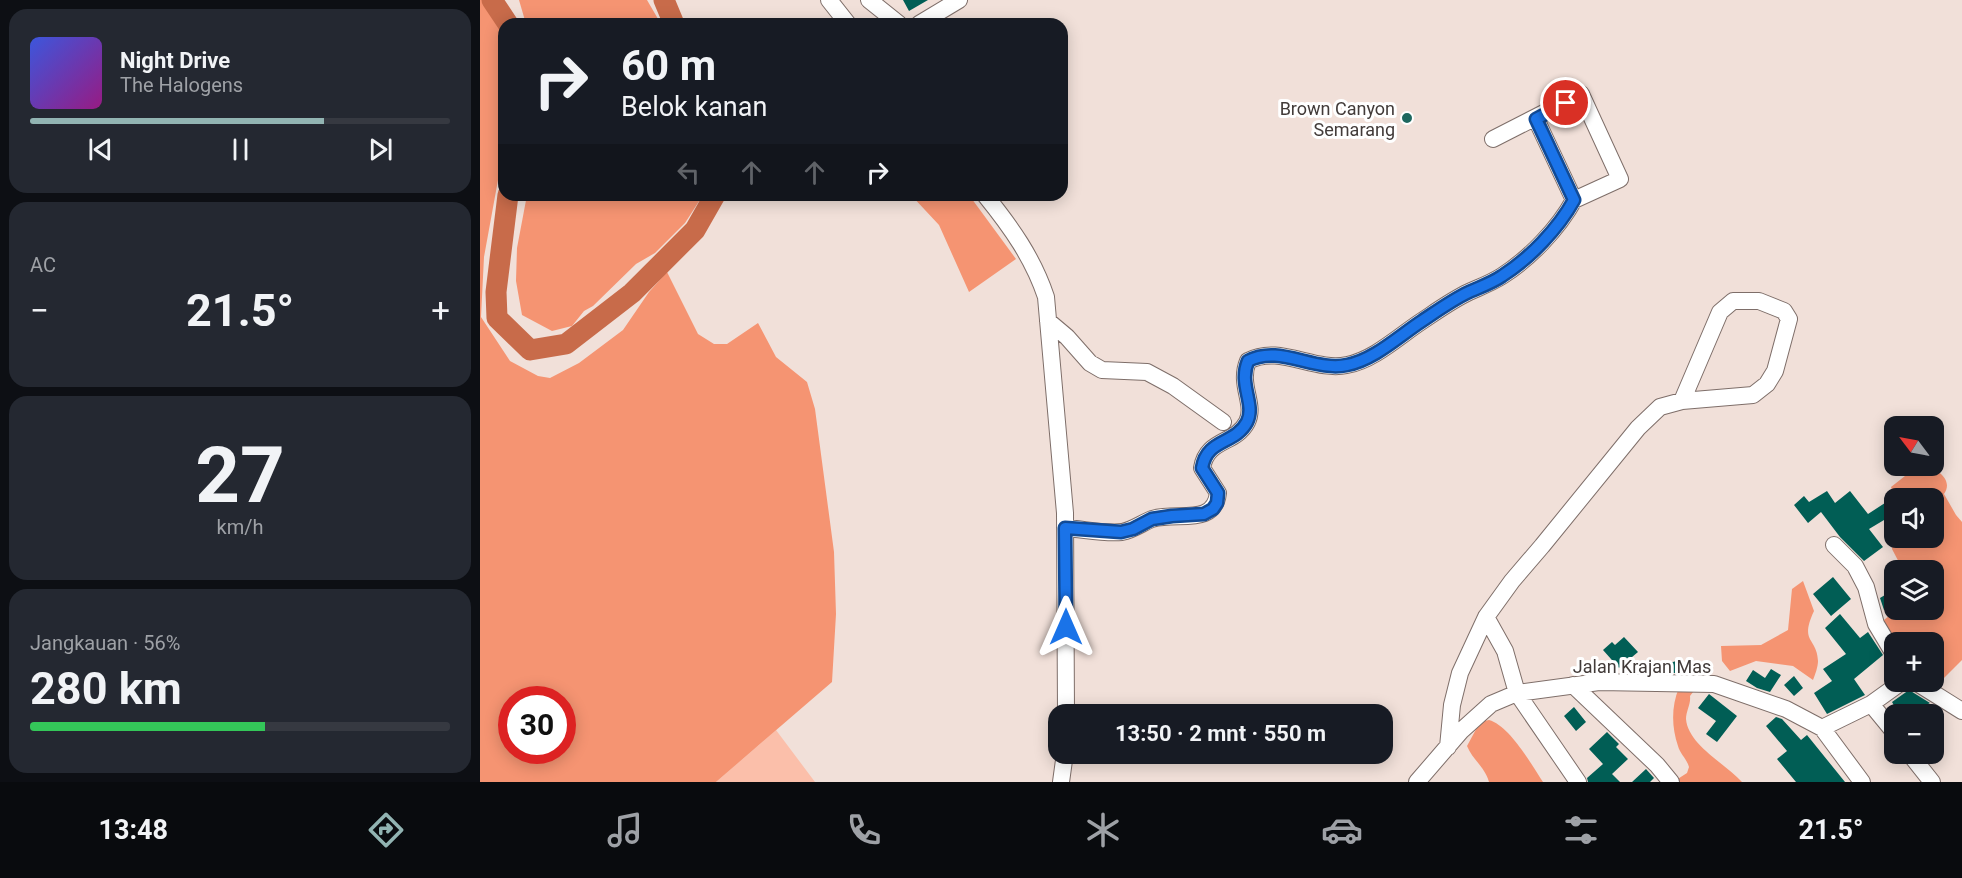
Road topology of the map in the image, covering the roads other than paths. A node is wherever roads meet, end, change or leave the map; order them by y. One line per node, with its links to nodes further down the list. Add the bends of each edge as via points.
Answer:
1 (829, 0): 4 (street)
2 (869, 0): 5 (street)
3 (959, 0): 6 (street)
4 (843, 18)
5 (890, 18)
6 (929, 18)
7 (1536, 119): 8 (street); 9 (street); 9 (street, via 1581,94 1620,179)
8 (1493, 139)
9 (1574, 200): 14 (street, via 1539,244 1503,276 1448,304 1364,359 1336,366 1271,354 1248,361 1243,378 1250,412 1247,422 1203,459 1202,468 1218,493 1213,509 1204,514 1152,519 1121,532)
10 (990, 201): 11 (street, via 1011,226 1038,275 1046,297)
11 (1048, 321): 13 (street, via 1102,370 1147,372); 14 (street)
12 (1682, 401): 12 (street, via 1720,312 1733,301 1747,299 1784,311 1789,319 1787,329 1776,371 1767,384 1754,394); 16 (street, via 1659,407 1638,428)
13 (1223, 422)
14 (1065, 528): 22 (street)
15 (1834, 545): 17 (street, via 1854,566 1866,587 1876,624)
16 (1486, 617): 21 (street, via 1505,651); 27 (street, via 1460,673)
17 (1884, 637)
18 (1573, 685): 21 (street, Jalan Krajan Mas); 26 (street, Jalan Krajan Mas, via 1714,684 1786,709); 33 (street)
19 (1888, 692): 23 (street)
20 (1932, 692): 24 (street)
21 (1517, 693): 27 (street, Jalan Krajan Mas, via 1491,704); 32 (street)
22 (1066, 704)
23 (1871, 704): 25 (street); 26 (street)
24 (1962, 711)
25 (1884, 720)
26 (1822, 728): 34 (street)
27 (1448, 747): 30 (street, Jalan Krajan Mas)
28 (1063, 764): 31 (street)
29 (1918, 764): 35 (street)
30 (1424, 780)
31 (1061, 782)
32 (1578, 782)
33 (1671, 782)
34 (1862, 782)
35 (1932, 782)

